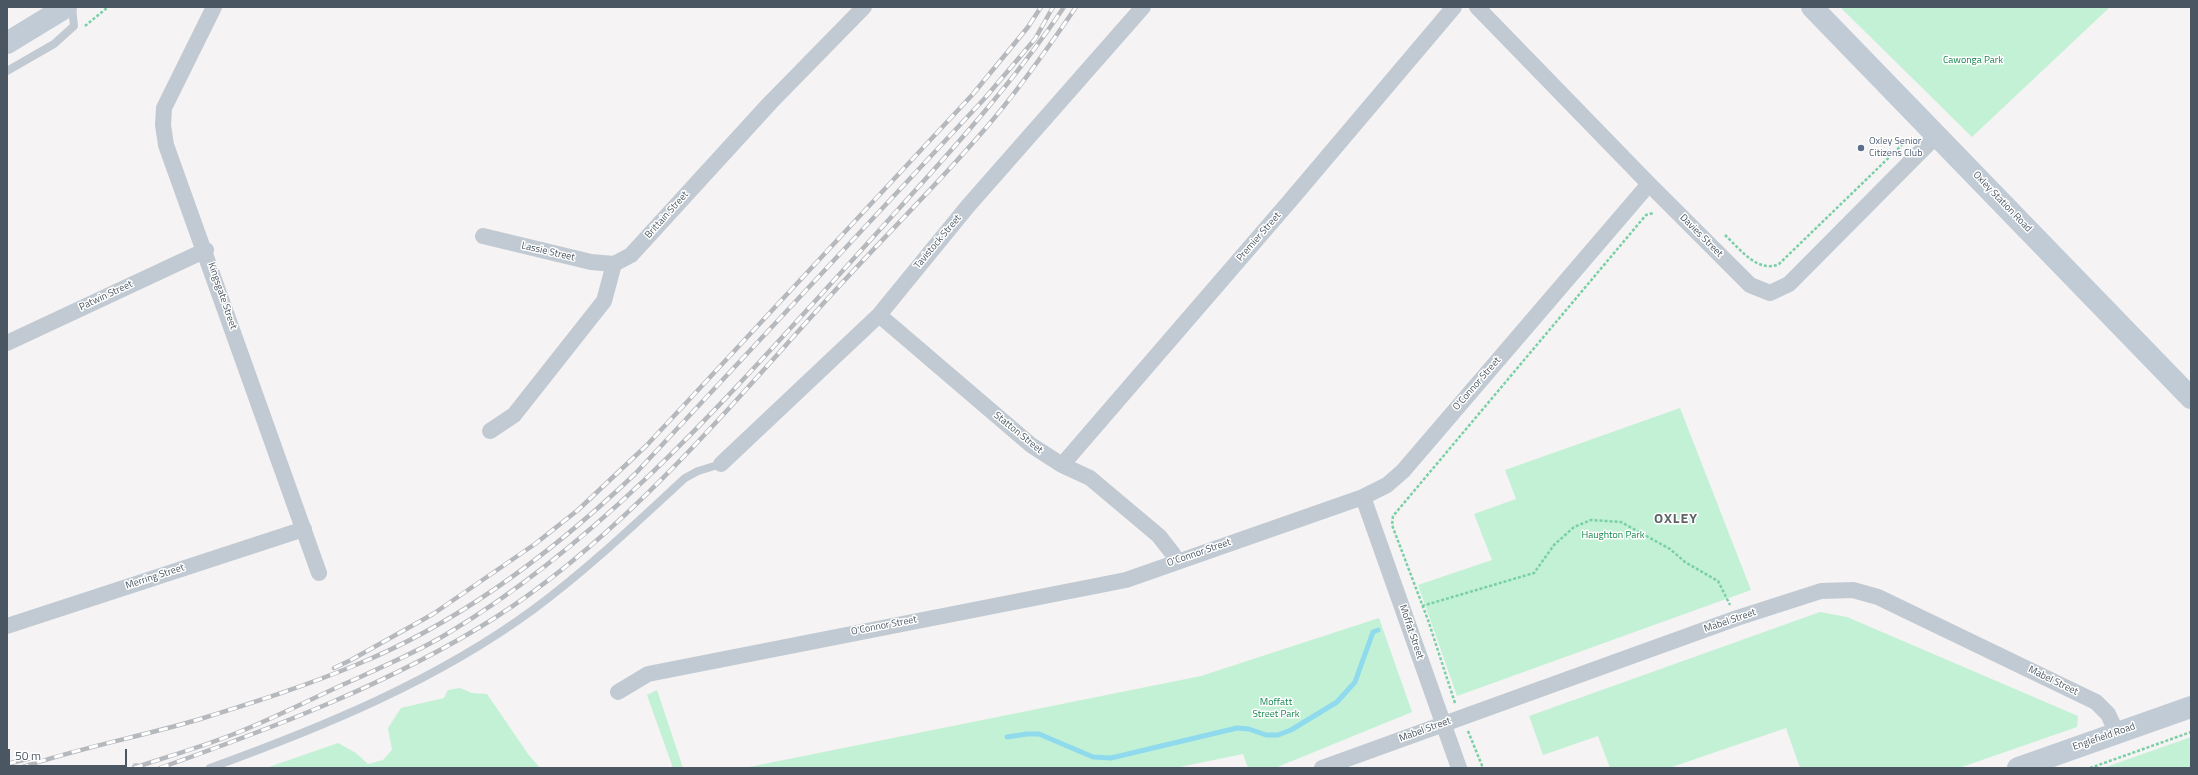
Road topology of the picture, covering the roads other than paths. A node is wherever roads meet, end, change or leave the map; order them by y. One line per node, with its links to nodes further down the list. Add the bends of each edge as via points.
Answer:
1 (66, 7): 10 (main road)
2 (72, 7): 11 (lane, via 74,26 68,32 54,44)
3 (214, 7): 9 (street, Kingsgate Street)
4 (864, 7): 16 (street, Brittain Street, via 770,103 631,254)
5 (1143, 7): 17 (street, Tavistock Street, via 968,206)
6 (1454, 7): 22 (street, Premier Street)
7 (1477, 7): 13 (street, Davies Street)
8 (1812, 7): 12 (main road, Oxley Station Road)
9 (207, 14): 15 (street, Kingsgate Street, via 164,108 163,125 166,145)
10 (7, 43)
11 (7, 71)
12 (1937, 135): 13 (street, Davies Street, via 1789,284 1770,293 1750,285); 19 (main road, Oxley Station Road)
13 (1649, 184): 23 (street, O'Connor Street, via 1403,471 1387,485)
14 (483, 236): 16 (street, Lassie Street, via 591,262)
15 (206, 250): 18 (street, Patwin Street); 24 (street, Kingsgate Street)
16 (614, 264): 20 (street, via 604,301 514,415)
17 (879, 315): 21 (street, Tavistock Street); 22 (street, Statton Street, via 1031,445)
18 (7, 343)
19 (2191, 398)
20 (490, 431)
21 (721, 464): 32 (lane, via 685,478 592,563 534,609 467,654 414,683 292,738)
22 (1062, 465): 25 (street, Statton Street, via 1090,478 1159,536)
23 (1363, 497): 25 (street, O'Connor Street); 30 (street, Moffat Street)
24 (304, 529): 26 (street, Kingsgate Street); 27 (street, Merring Street)
25 (1176, 561): 28 (street, O'Connor Street, via 1126,580 648,674)
26 (319, 573)
27 (7, 626)
28 (618, 692)
29 (2191, 707): 31 (main road, Englefield Road)
30 (1443, 724): 31 (street, Mabel Street, via 1737,618 1820,591 1853,590 1878,597 2096,702 2108,714); 33 (street, Mabel Street); 34 (street, Moffat Street)
31 (2117, 733): 35 (main road, Englefield Road)
32 (210, 768)
33 (1322, 768)
34 (1459, 768)
35 (2018, 768)

